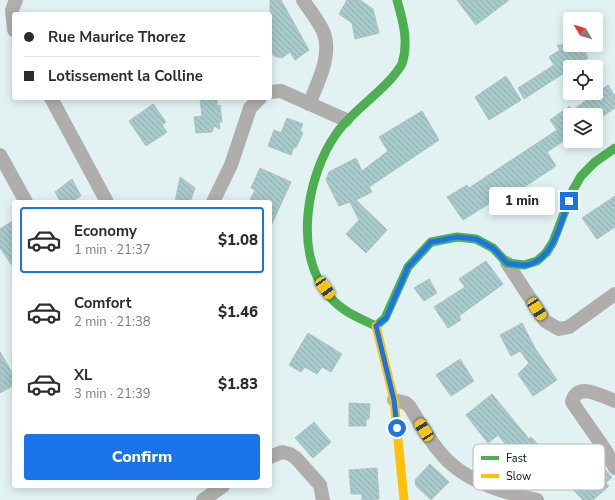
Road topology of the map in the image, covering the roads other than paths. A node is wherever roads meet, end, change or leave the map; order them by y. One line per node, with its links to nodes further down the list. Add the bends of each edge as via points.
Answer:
1 (16, 0): 4 (street)
2 (303, 0): 8 (street, via 323,30 326,47 324,66)
3 (397, 0): 9 (street, via 406,40 403,62 387,82)
4 (12, 12)
5 (272, 92): 8 (street, via 281,91)
6 (52, 100): 13 (street)
7 (258, 100): 14 (street, via 250,108 231,165)
8 (309, 104): 9 (street)
9 (346, 120): 17 (street, via 316,170 309,194 308,248 317,277 332,299 350,315)
10 (615, 148): 15 (street, via 578,178 555,241 543,256 526,265)
11 (0, 155): 12 (street)
12 (25, 200)
13 (106, 200)
14 (214, 200)
15 (507, 263): 16 (street, via 545,321 559,329 569,327); 17 (street, via 493,248 476,239 457,237 431,242 408,267 386,318)
16 (615, 294)
17 (376, 326): 18 (street)
18 (394, 400): 24 (street, via 406,403 439,452); 29 (street)
19 (615, 401): 20 (street, via 585,390 578,392 572,402)
20 (601, 444)
21 (605, 450): 23 (street)
22 (272, 456): 28 (street, via 282,452 296,458 320,485)
23 (615, 468)
24 (473, 478)
25 (219, 488): 27 (street)
26 (499, 490): 30 (street)
27 (203, 500)
28 (323, 500)
29 (404, 500)
30 (537, 500)

